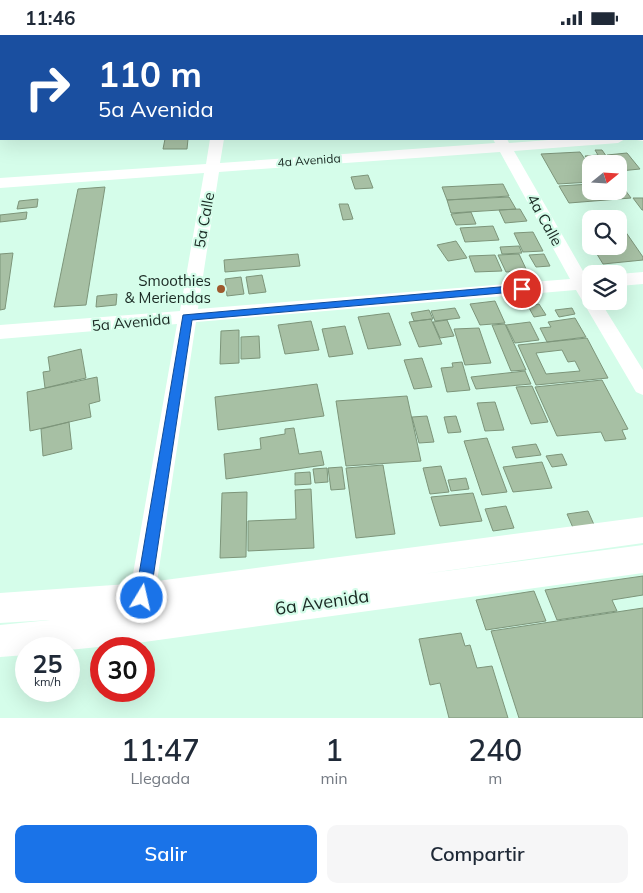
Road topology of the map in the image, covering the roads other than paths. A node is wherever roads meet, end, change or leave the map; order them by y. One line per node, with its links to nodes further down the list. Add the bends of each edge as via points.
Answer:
1 (231, 35): 2 (street)
2 (238, 35)
3 (217, 140): 6 (street, 5a Calle)
4 (579, 140): 5 (street, 4a Avenida)
5 (502, 142): 6 (street, 4a Avenida); 8 (street, 4a Calle)
6 (214, 166): 7 (street, 4a Avenida); 13 (street, 5a Calle)
7 (0, 183)
8 (582, 276)
9 (643, 278): 10 (street)
10 (627, 279)
11 (582, 283): 13 (street, 5a Avenida)
12 (596, 310): 15 (street, 4a Calle)
13 (187, 317): 14 (street, 5a Avenida); 19 (street, 5a Calle)
14 (0, 332)
15 (643, 387)
16 (643, 530): 19 (street, 6a Avenida)
17 (643, 559): 19 (street, 6a Avenida)
18 (0, 608): 19 (street, 6a Avenida)
19 (139, 612): 20 (street, 6a Avenida)
20 (0, 641)

